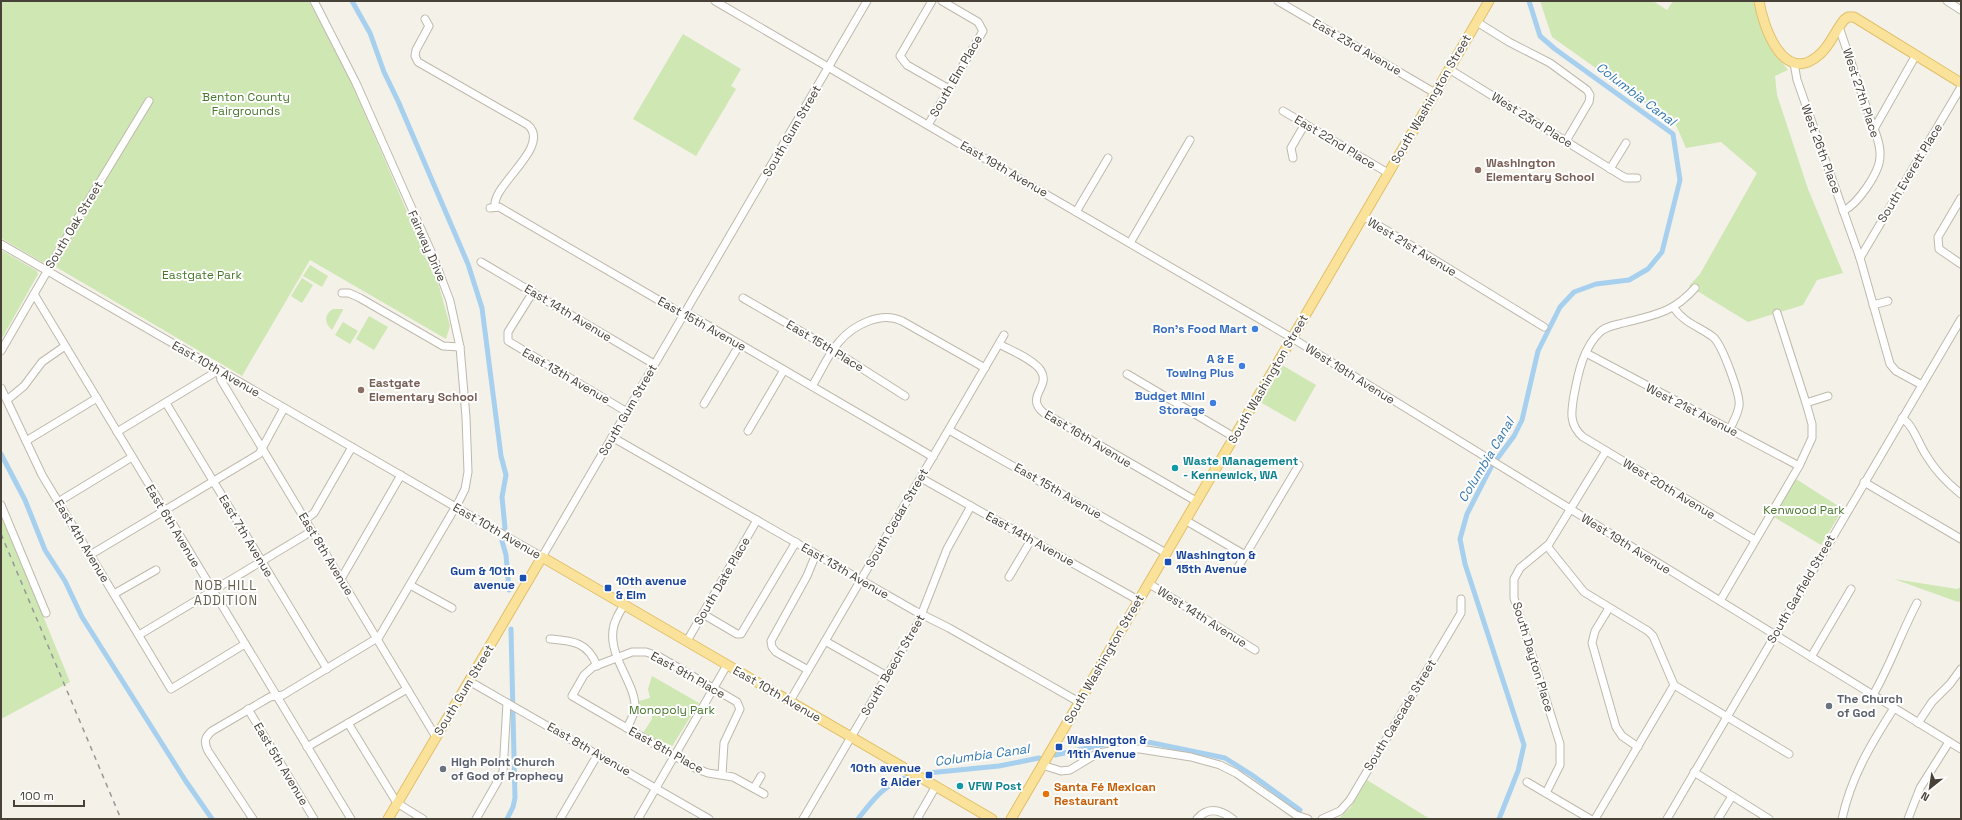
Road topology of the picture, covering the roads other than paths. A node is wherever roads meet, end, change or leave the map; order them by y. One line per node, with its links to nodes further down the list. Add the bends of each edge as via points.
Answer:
1 (314, 1): 62 (street, Fairway Drive, via 356,83 433,256 450,301)
2 (715, 1): 16 (street, East 19th Avenue)
3 (867, 1): 16 (street, South Gum Street)
4 (932, 1): 20 (street, via 902,52 901,60)
5 (942, 1): 20 (street, South Elm Place, via 978,22 982,27 982,34)
6 (1278, 1): 21 (street, East 23rd Avenue)
7 (1759, 1): 15 (main road, via 1764,24 1772,41 1781,54)
8 (1947, 1): 10 (street)
9 (1487, 2): 12 (main road, South Washington Street)
10 (1961, 10)
11 (425, 19): 53 (street, East 15th Avenue, via 429,26 416,50 418,62 528,125 532,130 534,137 531,146 516,171 496,196 493,207)
12 (1477, 22): 17 (main road, South Washington Street); 28 (street, via 1550,63 1581,85 1590,95 1589,102)
13 (1839, 27): 14 (main road, via 1848,18 1860,20); 15 (main road, via 1820,56); 26 (street, West 27th Place)
14 (1916, 55): 18 (main road); 26 (street)
15 (1794, 63): 36 (street, West 26th Place, via 1797,80)
16 (829, 67): 25 (street, East 19th Avenue); 53 (street, South Gum Street)
17 (1449, 69): 21 (main road, South Washington Street); 28 (street, West 23rd Place)
18 (1961, 83)
19 (1961, 87): 41 (street, South Everett Place)
20 (949, 89): 25 (street, South Elm Place)
21 (1435, 93): 33 (main road, South Washington Street)
22 (149, 101): 44 (street, South Oak Street)
23 (1283, 111): 24 (street, East 22nd Place)
24 (1305, 124): 31 (street, via 1291,148); 33 (street, East 22nd Place)
25 (928, 125): 37 (street, East 19th Avenue)
26 (1874, 129): 36 (street, West 27th Place, via 1880,149 1878,166 1855,204)
27 (1190, 140): 40 (street)
28 (1566, 141): 32 (street, West 23rd Place)
29 (1626, 143): 32 (street)
30 (1108, 158): 37 (street)
31 (1293, 158)
32 (1610, 169): 34 (street, West 23rd Place, via 1626,178)
33 (1388, 173): 38 (main road, South Washington Street)
34 (1637, 178)
35 (1961, 198): 43 (street, via 1938,237 1937,245)
36 (1843, 211): 41 (street, West 26th Place)
37 (1076, 212): 40 (street, East 19th Avenue)
38 (1363, 216): 56 (street, West 21st Avenue); 58 (main road, South Washington Street)
39 (1, 244): 44 (street, East 10th Avenue)
40 (1130, 244): 58 (street, East 19th Avenue)
41 (1860, 258): 51 (street, West 26th Place)
42 (481, 262): 46 (street, East 14th Avenue)
43 (1961, 264)
44 (47, 271): 48 (street, South Oak Street); 68 (street, East 10th Avenue)
45 (1696, 288): 52 (street)
46 (533, 292): 66 (street, East 14th Avenue); 82 (street, East 13th Avenue, via 508,332 507,338 511,345)
47 (342, 293): 62 (street, via 360,298 443,346)
48 (34, 294): 61 (street, East 6th Avenue); 64 (street, South Oak Street)
49 (743, 298): 63 (street, East 15th Place)
50 (1888, 301): 51 (street)
51 (1873, 305): 71 (street, West 26th Place, via 1890,364 1896,371)
52 (1674, 308): 65 (street, via 1605,328 1596,336); 84 (street, via 1683,319 1714,338 1722,348 1740,401 1738,413)
53 (684, 313): 59 (street, East 15th Avenue); 66 (street, South Gum Street)
54 (1777, 314): 79 (street)
55 (1961, 319): 71 (street, South Garfield Street)
56 (1544, 327)
57 (1004, 335): 60 (street, South Cedar Street)
58 (1292, 338): 89 (main road, South Washington Street); 108 (street, West 19th Avenue)
59 (740, 344): 69 (street, East 15th Avenue); 80 (street)
60 (999, 344): 67 (street, South Cedar Street); 103 (street, East 16th Avenue, via 1035,365 1043,374 1043,383 1036,398 1039,408 1044,413)
61 (65, 346): 76 (street, East 6th Avenue); 77 (street, via 42,362 24,386)
62 (460, 347): 107 (street, Fairway Drive, via 468,467 465,489)
63 (833, 350): 67 (street, via 843,338 857,328 880,317 893,317); 72 (street); 74 (street, East 15th Place)
64 (1, 351)
65 (1586, 353): 84 (street, West 21st Avenue); 93 (street, West 20th Avenue, via 1571,409 1572,422 1578,433)
66 (654, 364): 82 (street, South Gum Street)
67 (985, 368): 86 (street, South Cedar Street)
68 (219, 370): 78 (street); 81 (street, East 10th Avenue); 92 (street, East 8th Avenue, via 221,380)
69 (784, 370): 72 (street, East 15th Avenue); 85 (street)
70 (1127, 374): 89 (street)
71 (1922, 385): 83 (street, South Garfield Street)
72 (812, 386): 95 (street, East 15th Avenue)
73 (1, 388): 77 (street, East 4th Avenue)
74 (905, 396)
75 (1828, 396): 79 (street)
76 (97, 398): 87 (street, East 6th Avenue); 90 (street)
77 (7, 400): 90 (street, East 4th Avenue)
78 (166, 403): 87 (street); 100 (street, East 7th Avenue)
79 (1806, 403): 97 (street, via 1812,424 1812,438)
80 (704, 404)
81 (284, 408): 91 (street, East 10th Avenue); 92 (street)
82 (627, 412): 88 (street, South Gum Street)
83 (1902, 418): 101 (street, South Garfield Street); 102 (street, via 1909,424 1937,471)
84 (1730, 429): 97 (street, West 21st Avenue)
85 (748, 430)
86 (949, 430): 95 (street, South Cedar Street); 119 (street, East 15th Avenue)
87 (117, 432): 94 (street, East 6th Avenue)
88 (612, 437): 111 (street, East 13th Avenue); 123 (street, South Gum Street)
89 (1234, 437): 103 (main road, South Washington Street)
90 (26, 441): 104 (street, East 4th Avenue)
91 (352, 447): 98 (street, East 10th Avenue); 110 (street, via 314,513)
92 (262, 448): 100 (street, via 258,454); 110 (street, East 8th Avenue)
93 (1606, 452): 108 (street, South Dayton Place); 116 (street, West 20th Avenue)
94 (132, 457): 104 (street); 109 (street, East 6th Avenue)
95 (933, 458): 99 (street, South Cedar Street)
96 (1299, 465): 122 (street)
97 (1799, 466): 116 (street)
98 (401, 475): 107 (street, East 10th Avenue); 128 (street)
99 (921, 478): 106 (street, East 14th Avenue); 129 (street, South Cedar Street)
100 (213, 481): 109 (street); 124 (street, East 7th Avenue)
101 (1864, 482): 114 (street); 146 (street, South Garfield Street)
102 (1961, 494)
103 (1196, 501): 112 (main road, South Washington Street)
104 (58, 502): 121 (street, East 4th Avenue)
105 (1, 505): 142 (street)
106 (971, 506): 115 (street, East 14th Avenue); 144 (street, South Beech Street, via 947,549)
107 (456, 507): 123 (street, East 10th Avenue); 131 (street, Fairway Drive)
108 (1570, 509): 118 (street, South Dayton Place); 137 (street, West 19th Avenue)
109 (164, 510): 121 (street); 133 (street, East 6th Avenue)
110 (305, 520): 113 (street, East 8th Avenue)
111 (758, 520): 117 (street, East 13th Avenue); 143 (street, South Date Place)
112 (1185, 520): 119 (main road, South Washington Street); 122 (street)
113 (312, 531): 124 (street); 128 (street, East 8th Avenue)
114 (1961, 538)
115 (1030, 540): 127 (street); 136 (street, East 14th Avenue)
116 (1755, 540): 137 (street)
117 (796, 542): 120 (street, East 13th Avenue); 143 (street, via 741,634)
118 (1547, 546): 141 (street, via 1578,586); 194 (street, South Dayton Place, via 1520,568 1514,579 1513,591 1560,744 1560,764)
119 (1166, 553): 130 (main road, South Washington Street)
120 (816, 554): 129 (street, East 13th Avenue); 159 (street, via 807,576 772,637 771,645 776,652)
121 (90, 555): 134 (street, East 4th Avenue)
122 (1245, 555): 126 (street)
123 (542, 557): 139 (main road, East 10th Avenue); 161 (main road, South Gum Street)
124 (262, 561): 133 (street); 157 (street, East 7th Avenue)
125 (156, 570): 134 (street)
126 (1237, 570)
127 (1009, 577)
128 (341, 579): 147 (street, East 8th Avenue)
129 (861, 580): 144 (street, East 13th Avenue); 149 (street, South Cedar Street)
130 (1148, 583): 136 (main road, South Washington Street); 152 (street, West 14th Avenue)
131 (410, 585): 140 (street); 147 (street, Fairway Drive)
132 (1851, 589): 154 (street)
133 (213, 591): 145 (street); 151 (street, East 6th Avenue)
134 (114, 594): 145 (street, East 4th Avenue)
135 (1462, 599): 214 (street, South Cascade Street, via 1461,613 1350,800 1340,811)
136 (1138, 600): 169 (main road, South Washington Street)
137 (1720, 601): 146 (street, West 19th Avenue)
138 (1917, 603): 165 (street)
139 (624, 605): 150 (main road, East 10th Avenue); 153 (street, via 613,630)
140 (452, 608)
141 (1609, 608): 162 (street, via 1653,636); 181 (street, via 1593,635 1592,648 1616,727 1622,736)
142 (46, 613)
143 (703, 614): 150 (street, South Date Place)
144 (922, 614): 160 (street, South Beech Street); 169 (street, East 13th Avenue)
145 (139, 635): 151 (street, East 4th Avenue, via 171,689)
146 (1774, 635): 154 (street, West 19th Avenue); 173 (street, South Garfield Street)
147 (377, 639): 157 (street); 163 (street, East 8th Avenue)
148 (550, 639): 156 (street, via 579,644 592,654)
149 (825, 641): 159 (street, South Cedar Street); 160 (street)
150 (687, 642): 155 (main road, East 10th Avenue)
151 (245, 644): 166 (street, East 6th Avenue)
152 (1255, 650)
153 (617, 657): 156 (street, East 9th Place); 164 (street, East 9th Place, via 636,651 652,653); 176 (street, via 634,702 633,714)
154 (1811, 657): 165 (street, West 19th Avenue)
155 (727, 665): 164 (street); 168 (main road, East 10th Avenue)
156 (597, 666): 167 (street, East 9th Place, via 587,672)
157 (327, 669): 166 (street, via 283,695)
158 (1961, 669): 175 (street, via 1928,706)
159 (808, 670): 168 (street, South Cedar Street)
160 (887, 676): 178 (street, South Beech Street)
161 (469, 680): 170 (street, East 8th Avenue); 177 (main road, South Gum Street)
162 (1674, 685): 173 (street); 181 (street)
163 (407, 689): 174 (street); 177 (street, East 8th Avenue)
164 (713, 689): 185 (street); 188 (street, East 9th Place, via 737,702 740,707 740,712 724,743)
165 (1874, 695): 171 (street, West 19th Avenue)
166 (276, 696): 172 (street, via 270,696); 180 (street, East 6th Avenue)
167 (572, 696): 176 (street, East 8th Place)
168 (790, 701): 178 (main road, East 10th Avenue)
169 (1079, 702): 186 (main road, South Washington Street)
170 (511, 706): 183 (street, East 8th Avenue); 203 (street, via 503,772)
171 (1894, 708): 175 (street, West 19th Avenue); 220 (street, via 1862,760 1847,795)
172 (248, 709): 198 (street, via 212,731 205,740 208,751); 199 (street, East 5th Avenue)
173 (1727, 716): 184 (street); 187 (street, South Garfield Street)
174 (348, 723): 180 (street); 197 (street)
175 (1918, 723): 179 (street, West 19th Avenue)
176 (627, 728): 185 (street, East 8th Place)
177 (436, 737): 197 (main road, South Gum Street)
178 (851, 737): 191 (main road, East 10th Avenue); 207 (street, South Beech Street)
179 (1949, 742): 182 (street, West 19th Avenue); 221 (street, via 1920,788)
180 (307, 747): 200 (street, East 6th Avenue)
181 (1638, 747): 216 (street)
182 (1961, 749)
183 (598, 754): 192 (street, East 8th Avenue); 204 (street)
184 (1789, 754)
185 (674, 756): 188 (street, East 8th Place, via 704,772); 192 (street)
186 (1042, 765): 210 (main road, South Washington Street); 213 (street, via 1061,771 1070,770 1098,753 1125,749 1191,757 1212,762 1232,771 1296,815)
187 (1694, 772): 196 (street); 217 (street, South Garfield Street)
188 (722, 774): 193 (street, East 8th Place)
189 (761, 776): 193 (street)
190 (1527, 782): 194 (street)
191 (936, 786): 208 (street); 209 (main road, East 10th Avenue)
192 (655, 788): 205 (street); 206 (street, East 8th Avenue)
193 (754, 788): 195 (street, East 8th Place)
194 (1546, 793): 215 (street)
195 (764, 794)
196 (1732, 796): 218 (street); 219 (street)
197 (397, 804): 201 (main road, South Gum Street); 202 (street)
198 (253, 819)
199 (314, 819)
200 (351, 819)
201 (388, 819)
202 (423, 819)
203 (476, 819)
204 (560, 819)
205 (638, 819)
206 (708, 819)
207 (803, 819)
208 (917, 819)
209 (992, 819)
210 (1011, 819)
211 (1197, 819): 212 (street, via 1210,810 1223,812)
212 (1233, 819)
213 (1308, 819)
214 (1322, 819)
215 (1590, 819)
216 (1595, 819)
217 (1667, 819)
218 (1718, 819)
219 (1769, 819)
220 (1842, 819)
221 (1908, 819)

